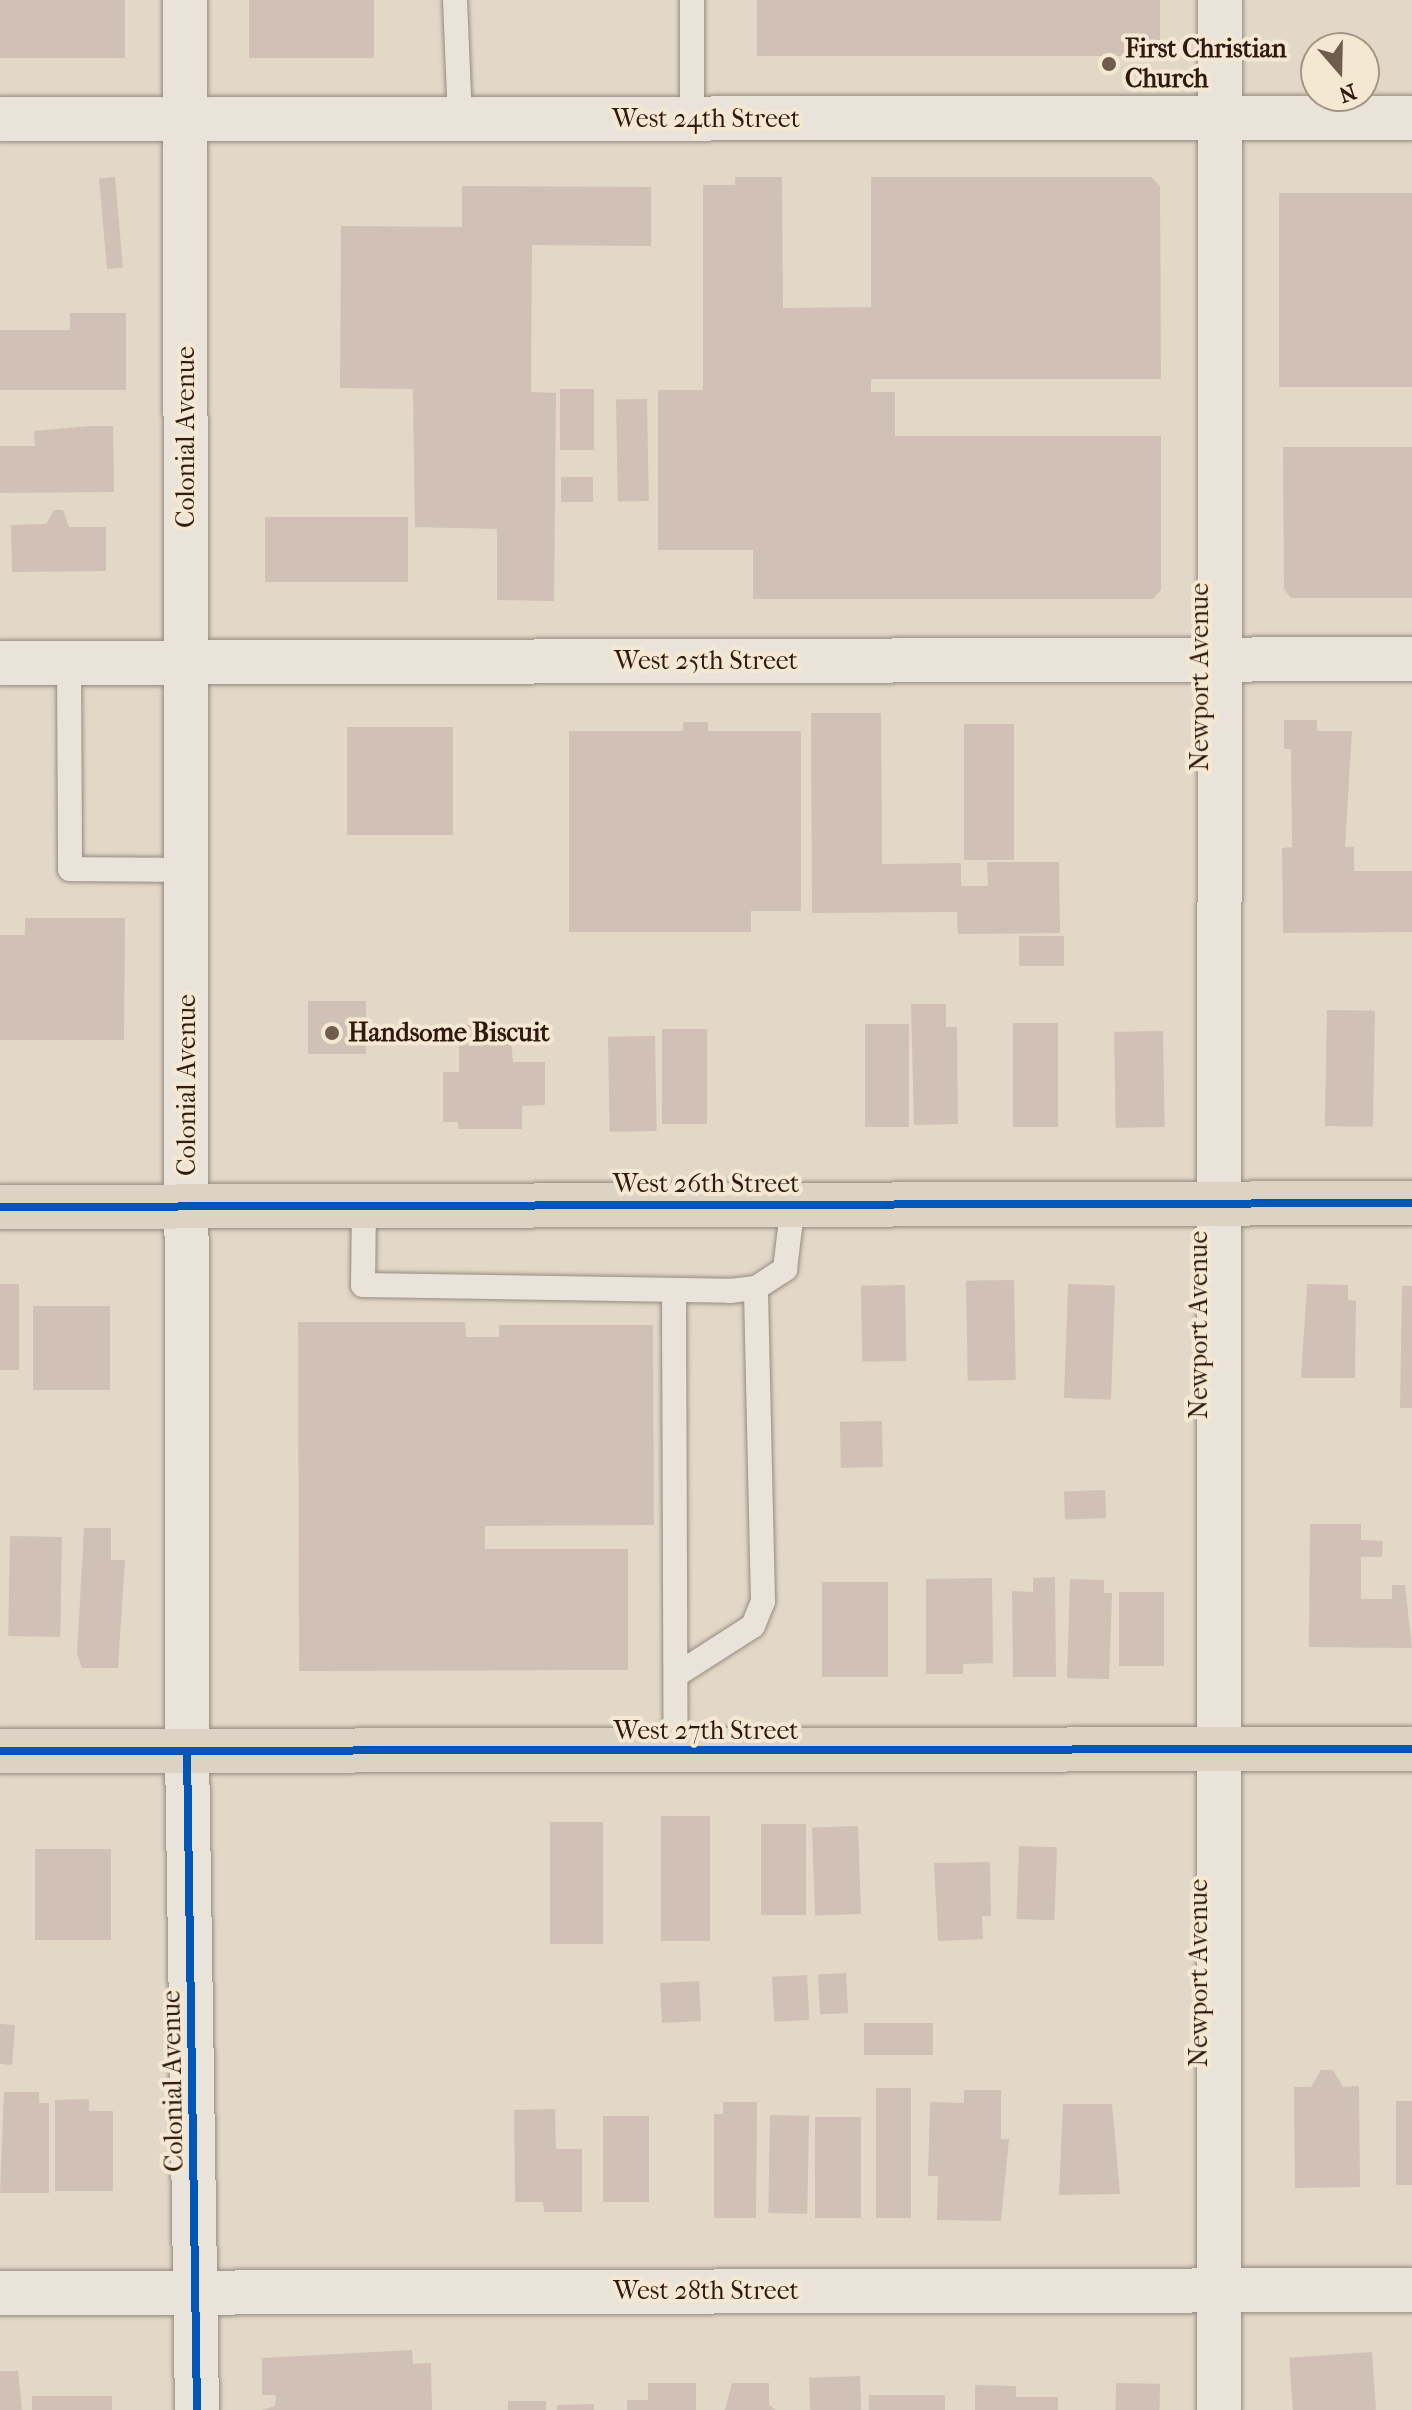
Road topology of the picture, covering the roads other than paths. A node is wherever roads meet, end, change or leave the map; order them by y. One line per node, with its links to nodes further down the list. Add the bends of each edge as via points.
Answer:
1 (185, 0): 5 (street, Colonial Avenue)
2 (455, 0): 6 (lane)
3 (692, 0): 9 (lane)
4 (1220, 0): 10 (street, Newport Avenue)
5 (186, 118): 6 (street, West 24th Street); 8 (street, West 24th Street); 15 (street, Colonial Avenue)
6 (460, 118): 9 (street, West 24th Street)
7 (1412, 118): 10 (street, West 24th Street)
8 (0, 119)
9 (692, 119): 10 (street, West 24th Street)
10 (1220, 119): 12 (street, Newport Avenue)
11 (1412, 659): 12 (street, West 25th Street)
12 (1220, 660): 15 (street, West 25th Street); 17 (street, Newport Avenue)
13 (0, 663): 14 (street, West 25th Street)
14 (69, 663): 15 (street, West 25th Street); 16 (lane, via 70,869)
15 (186, 663): 16 (street, Colonial Avenue)
16 (186, 870): 21 (street, Colonial Avenue)
17 (1219, 1203): 18 (main road, West 26th Street); 19 (main road, West 26th Street); 26 (street, Newport Avenue)
18 (1412, 1203)
19 (793, 1204): 20 (main road, West 26th Street); 23 (lane, via 785,1269)
20 (364, 1205): 21 (main road, West 26th Street); 24 (lane, via 363,1285)
21 (187, 1206): 22 (main road, West 26th Street); 29 (street, Colonial Avenue)
22 (0, 1207)
23 (756, 1288): 24 (lane); 25 (lane, via 763,1601 753,1626)
24 (674, 1291): 25 (lane)
25 (681, 1672): 30 (lane)
26 (1219, 1749): 27 (main road, West 27th Street); 30 (main road, West 27th Street); 31 (street, Newport Avenue)
27 (1412, 1749)
28 (0, 1751): 29 (main road, West 27th Street)
29 (187, 1751): 30 (main road, West 27th Street); 33 (street, Colonial Avenue)
30 (676, 1751)
31 (1219, 2289): 32 (street, West 28th Street); 33 (street, West 28th Street); 36 (street, Newport Avenue)
32 (1412, 2290)
33 (197, 2292): 34 (street, West 28th Street); 35 (street, Colonial Avenue)
34 (0, 2293)
35 (197, 2410)
36 (1219, 2410)

